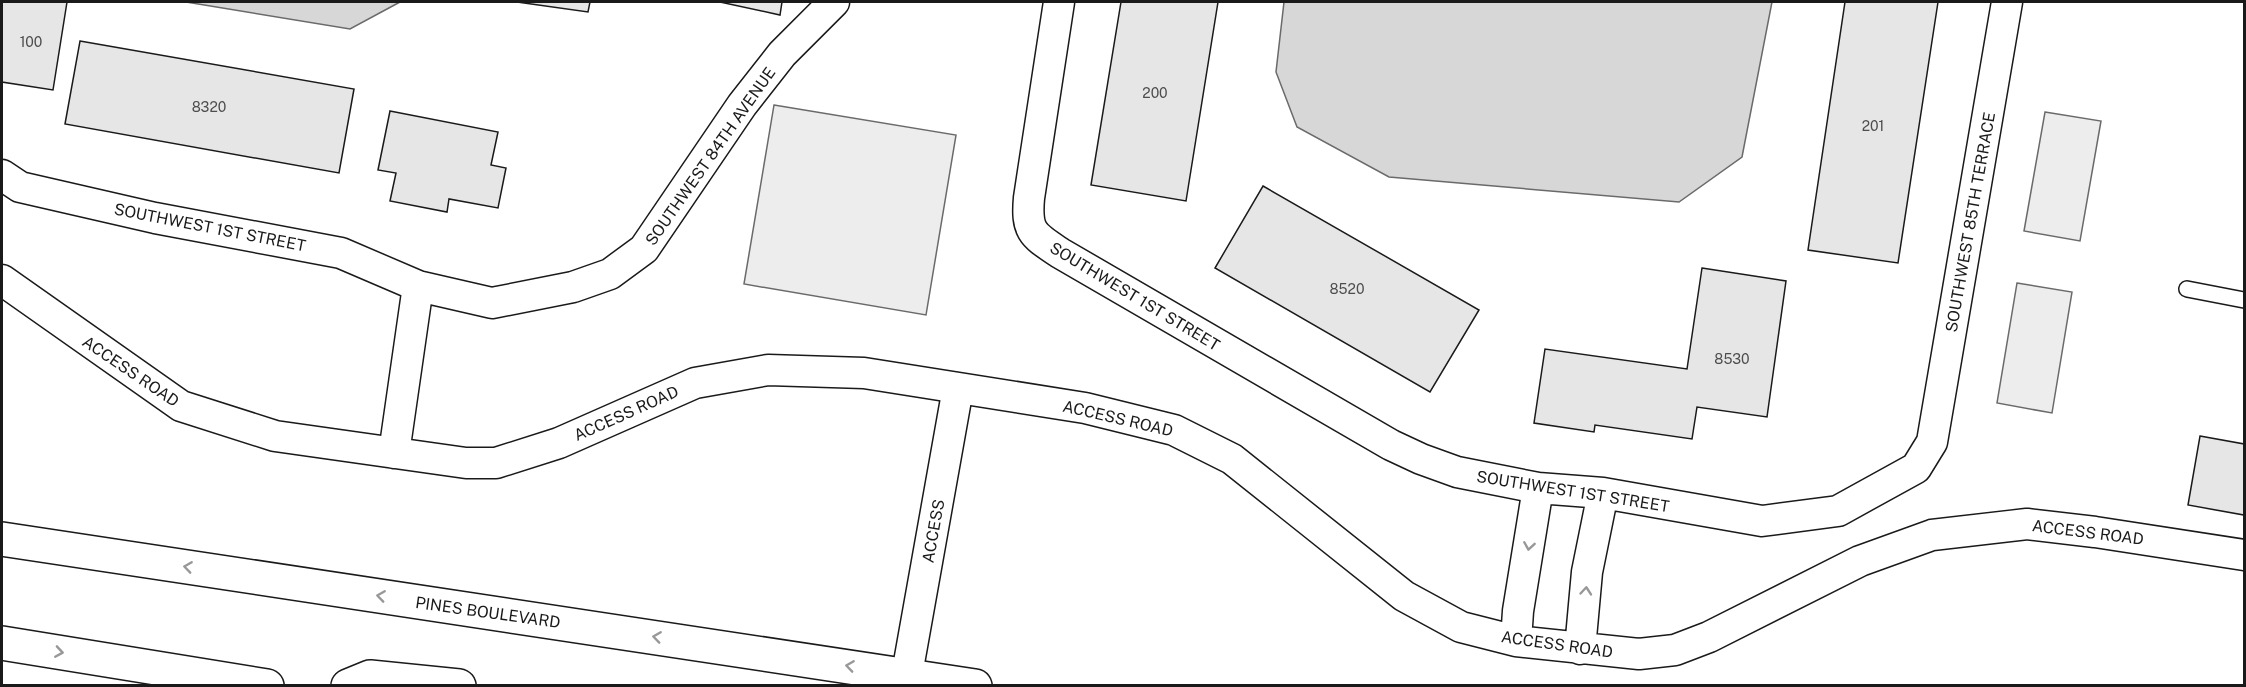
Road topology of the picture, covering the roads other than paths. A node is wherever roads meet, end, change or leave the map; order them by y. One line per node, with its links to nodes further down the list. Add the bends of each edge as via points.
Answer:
1 (834, 2): 6 (street, SOUTHWEST 84TH AVENUE, via 782,54 742,105 644,249 610,274 573,287 492,303)
2 (1059, 2): 12 (street, SOUTHWEST 1ST STREET, via 1029,198 1027,217 1034,235 1391,445 1457,472)
3 (2007, 2): 10 (street, SOUTHWEST 85TH TERRACE)
4 (2, 175): 6 (street, SOUTHWEST 1ST STREET, via 20,187 155,218 340,253)
5 (2, 280): 11 (street, ACCESS ROAD, via 181,406 275,436)
6 (418, 286): 11 (street)
7 (2187, 289): 8 (lane)
8 (2244, 300)
9 (958, 388): 11 (street, ACCESS ROAD, via 864,373 768,370 695,382 559,443 496,463); 16 (street, ACCESS ROAD, via 1085,408 1174,430 1232,459 1404,596 1461,627); 19 (street, ACCESS)
10 (1932, 442): 13 (street, SOUTHWEST 1ST STREET, via 1916,468 1838,511 1762,521)
11 (393, 453)
12 (1538, 488): 13 (street, SOUTHWEST 1ST STREET); 16 (street, one-way to 16)
13 (1603, 493): 18 (street, one-way to 13, via 1587,572)
14 (2, 539): 19 (highway, PINES BOULEVARD, one-way to 14)
15 (2244, 555): 18 (street, ACCESS ROAD, via 2027,524 1932,535 1860,561 1709,637 1675,650 1639,654)
16 (1516, 641): 18 (street, ACCESS ROAD)
17 (2, 643): 20 (highway, one-way to 20)
18 (1580, 649)
19 (902, 680): 23 (highway, PINES BOULEVARD)
20 (267, 686)
21 (348, 686): 22 (highway, via 370,677)
22 (459, 686)
23 (975, 686)

